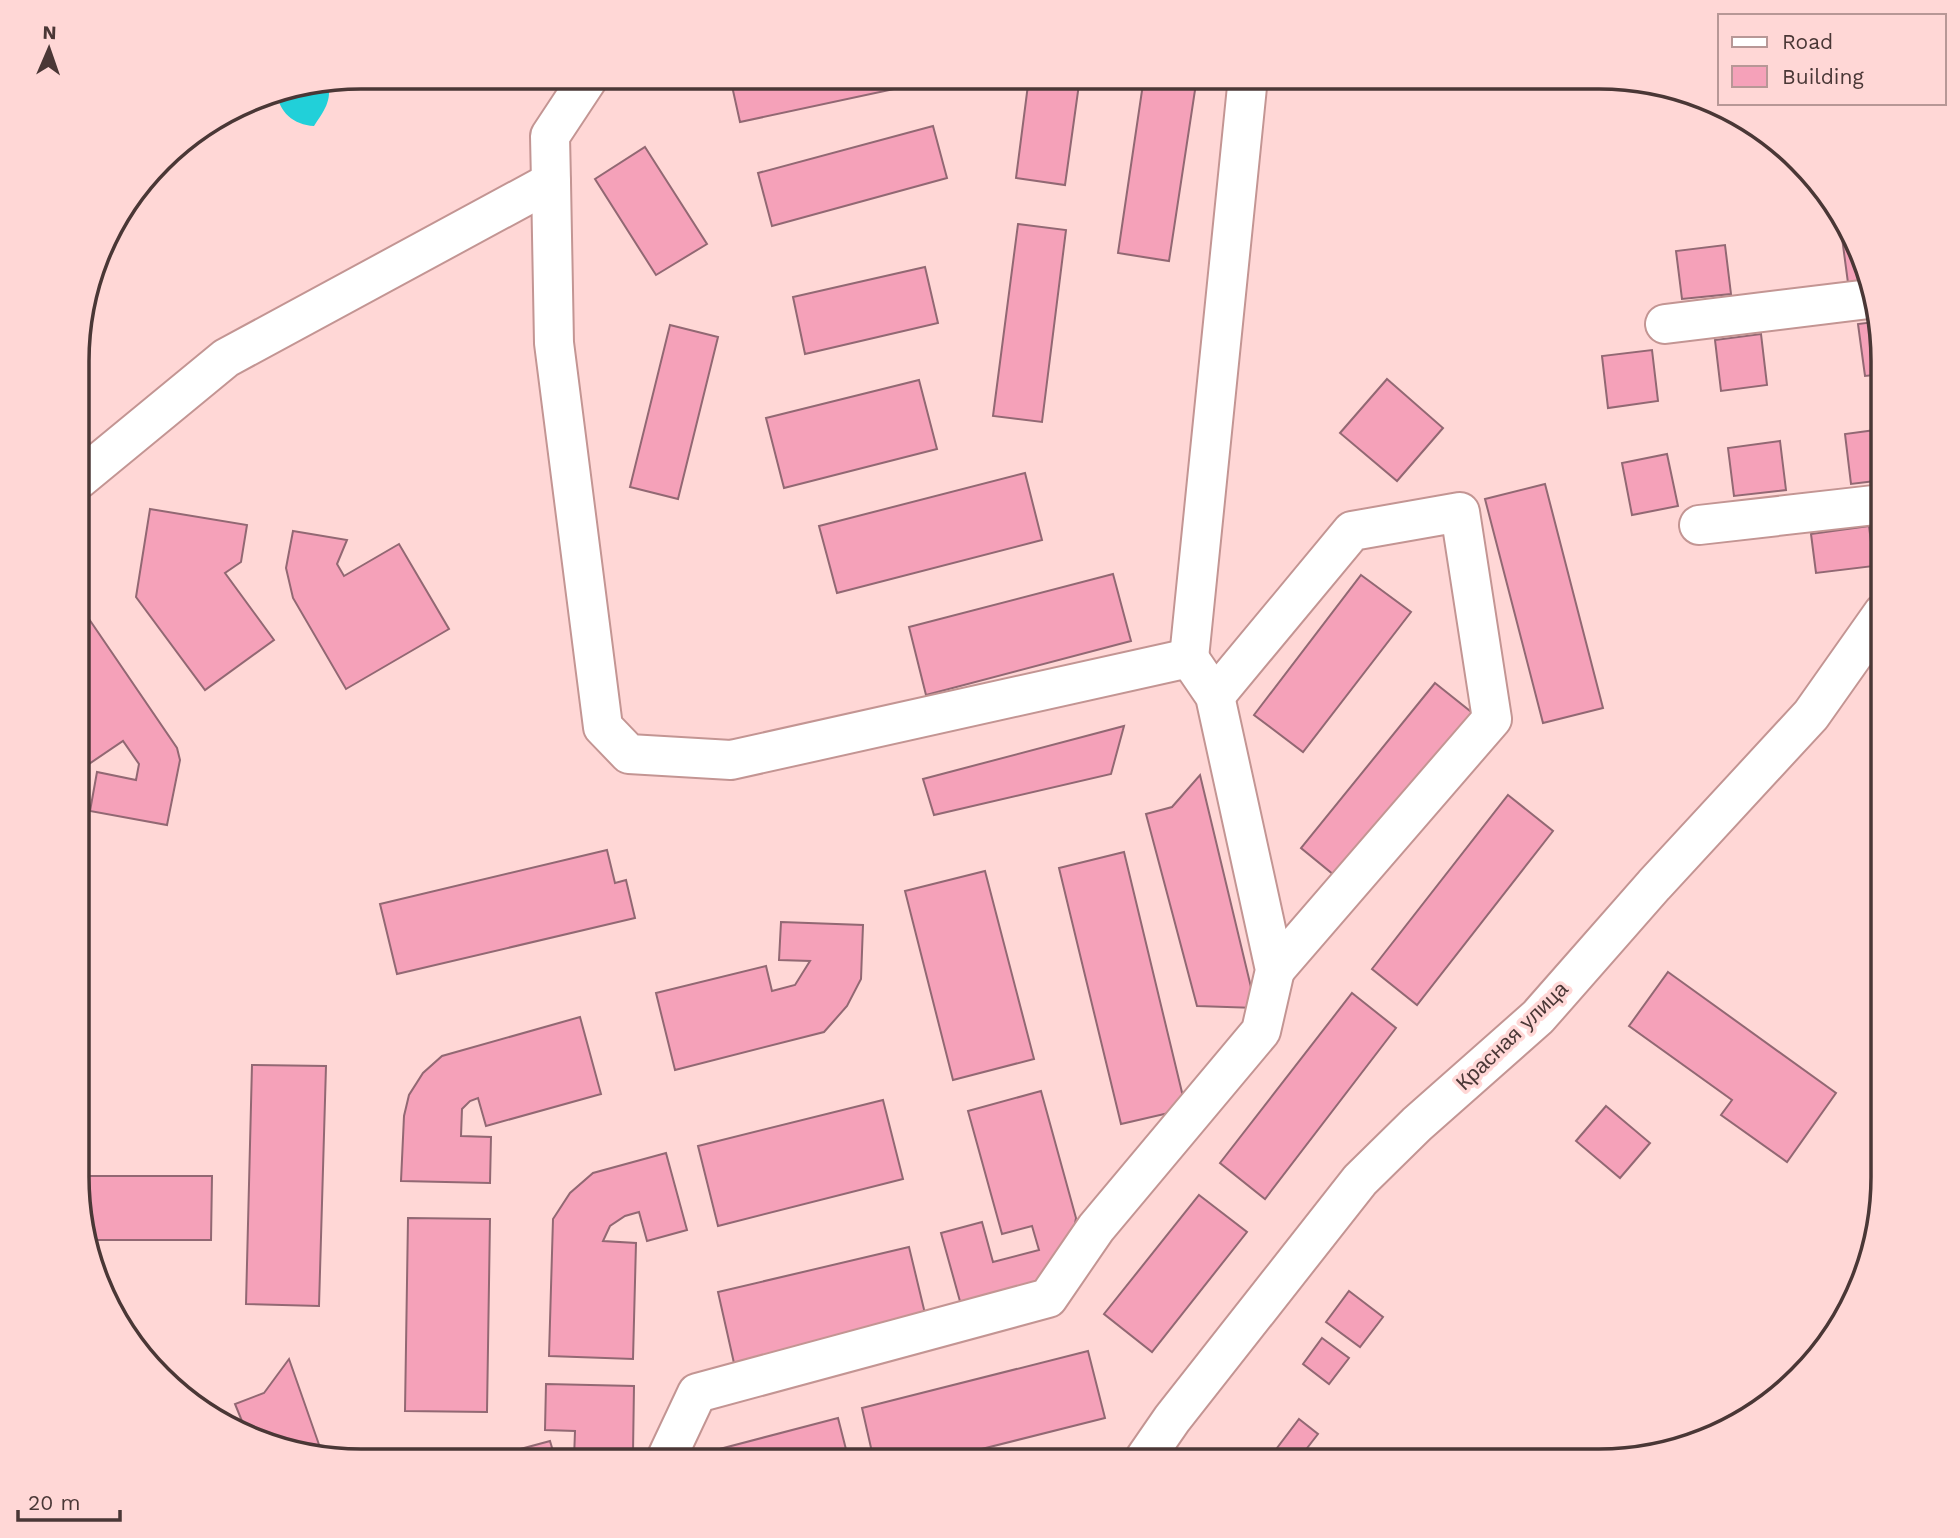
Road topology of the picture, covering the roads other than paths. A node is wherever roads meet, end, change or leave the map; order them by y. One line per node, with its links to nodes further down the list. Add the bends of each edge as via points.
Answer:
1 (581, 89): 3 (street, via 550,136)
2 (1247, 89): 10 (street)
3 (551, 182): 6 (street, via 226,358); 10 (street, via 555,342 603,727 629,754 731,761)
4 (1864, 300): 5 (street)
5 (1665, 324)
6 (89, 471)
7 (1871, 506): 8 (street)
8 (1699, 525)
9 (1871, 630): 14 (street, Красная улица, via 1811,715 1538,1017 1360,1180)
10 (1189, 657): 11 (street)
11 (1215, 696): 12 (street); 12 (street, via 1352,531 1460,512 1492,719)
12 (1275, 970): 13 (street, via 1261,1031 1096,1228 1048,1298 697,1393)
13 (672, 1449)
14 (1151, 1449)

